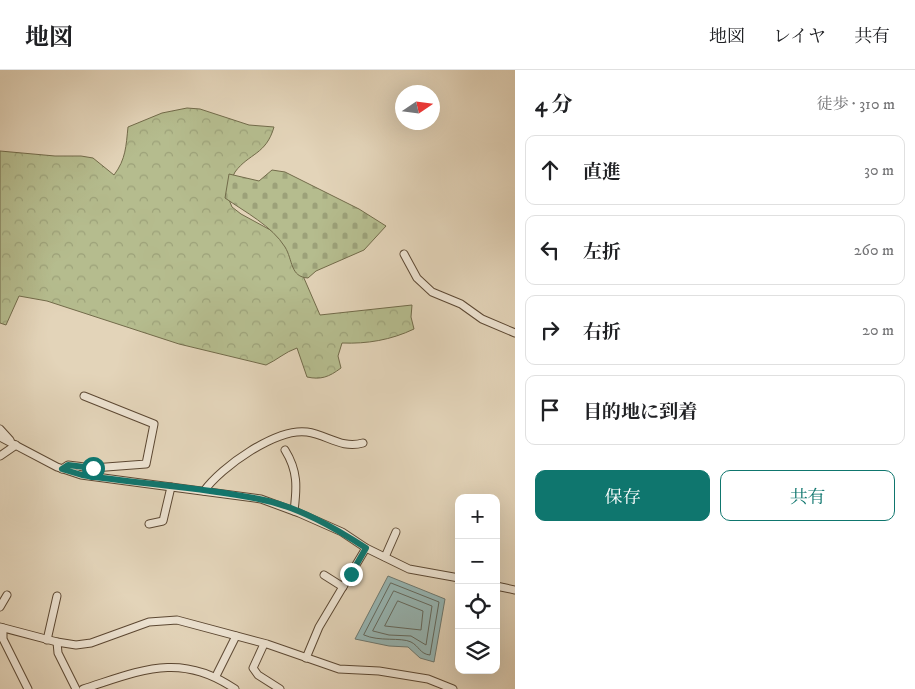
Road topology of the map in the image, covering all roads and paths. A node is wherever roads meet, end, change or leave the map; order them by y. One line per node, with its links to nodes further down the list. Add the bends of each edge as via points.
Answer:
1 (404, 254): 2 (street, via 417,278 432,292)
2 (515, 333)
3 (84, 396): 10 (street, via 154,424 146,464 93,468 68,465)
4 (0, 429): 7 (street)
5 (0, 437): 7 (street)
6 (363, 443): 12 (street, via 345,446 308,432 283,435 261,444 210,482)
7 (16, 446): 9 (street); 10 (street)
8 (285, 450): 13 (street, via 296,477)
9 (0, 456)
10 (62, 469): 11 (street, via 82,475)
11 (172, 487): 12 (street); 14 (street, via 163,521)
12 (204, 491): 13 (street, via 261,499)
13 (294, 511): 16 (street, via 342,532)
14 (149, 524)
15 (396, 532): 17 (street)
16 (366, 548): 17 (street); 20 (street)
17 (385, 557): 19 (street, via 409,569)
18 (324, 575): 20 (street)
19 (455, 577)
20 (343, 587): 31 (street, via 319,627)
21 (500, 587): 22 (street)
22 (515, 590)
23 (7, 595): 25 (street)
24 (57, 596): 28 (street)
25 (0, 607)
26 (2, 628): 28 (street); 33 (street, via 3,639)
27 (236, 636): 29 (street, via 191,622 166,619 91,643); 30 (street); 32 (street)
28 (47, 640): 29 (street)
29 (57, 642): 34 (street, via 58,653)
30 (264, 644): 31 (street); 37 (street, via 253,668)
31 (306, 658): 38 (street, via 339,669 428,679)
32 (216, 676): 35 (street, via 162,667); 36 (street)
33 (28, 689)
34 (76, 689)
35 (83, 689)
36 (234, 689)
37 (280, 689)
38 (453, 689)

